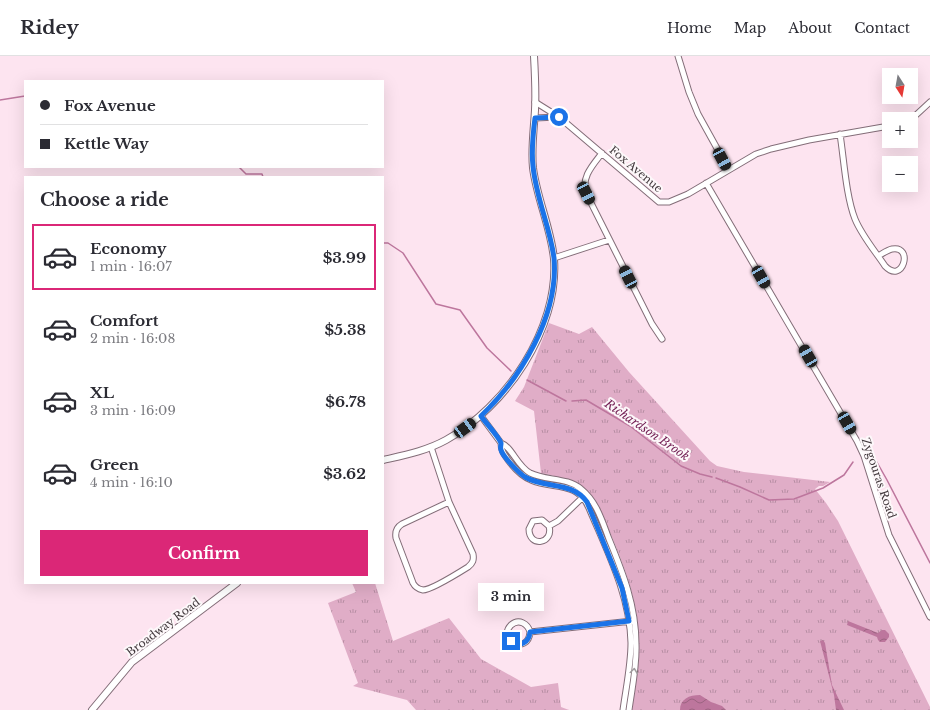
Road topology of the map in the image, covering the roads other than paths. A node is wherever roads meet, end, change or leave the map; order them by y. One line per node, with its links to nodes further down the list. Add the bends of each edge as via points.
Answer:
1 (534, 56): 3 (main road)
2 (678, 56): 11 (street, via 698,114)
3 (535, 102): 6 (street, Fox Avenue); 7 (main road)
4 (930, 102): 5 (street)
5 (918, 113)
6 (559, 117): 7 (street); 10 (street, Fox Avenue)
7 (535, 118): 15 (main road, via 533,167)
8 (882, 127): 9 (street, Fox Avenue)
9 (840, 134): 11 (street, Fox Avenue, via 771,149 756,154); 14 (street, via 852,210 859,227)
10 (602, 153): 12 (street, Fox Avenue, via 659,202 670,202); 13 (street, via 587,173 584,186)
11 (728, 170): 12 (street, Fox Avenue)
12 (706, 183): 26 (street, Zygouras Road, via 857,441 889,535)
13 (609, 240): 15 (street); 16 (street)
14 (878, 256): 14 (street, via 886,268 893,271 900,269 905,260 903,253 896,249 890,249)
15 (554, 258): 17 (main road, via 552,291 535,344 501,396)
16 (662, 339)
17 (481, 416): 18 (main road, via 455,435); 20 (street, via 501,443 501,450 518,472 531,480 550,482)
18 (431, 447): 19 (main road); 21 (street)
19 (384, 460)
20 (585, 495): 22 (street, via 558,521); 23 (street, via 598,510); 24 (street)
21 (449, 502): 21 (street, via 473,554 473,562 428,589 419,589 413,583 396,538 396,530 398,526)
22 (549, 526): 22 (street, via 542,520 535,520 529,527 530,536 537,541 544,540 550,533)
23 (617, 558): 24 (street); 27 (street, via 629,592)
24 (611, 561): 27 (street)
25 (236, 584): 29 (main road, Broadway Road, via 132,662)
26 (930, 617)
27 (632, 621): 28 (street); 30 (street)
28 (530, 632): 28 (street, via 528,626 519,622 510,626 508,632 513,643 518,644 527,641)
29 (92, 710)
30 (626, 710)

